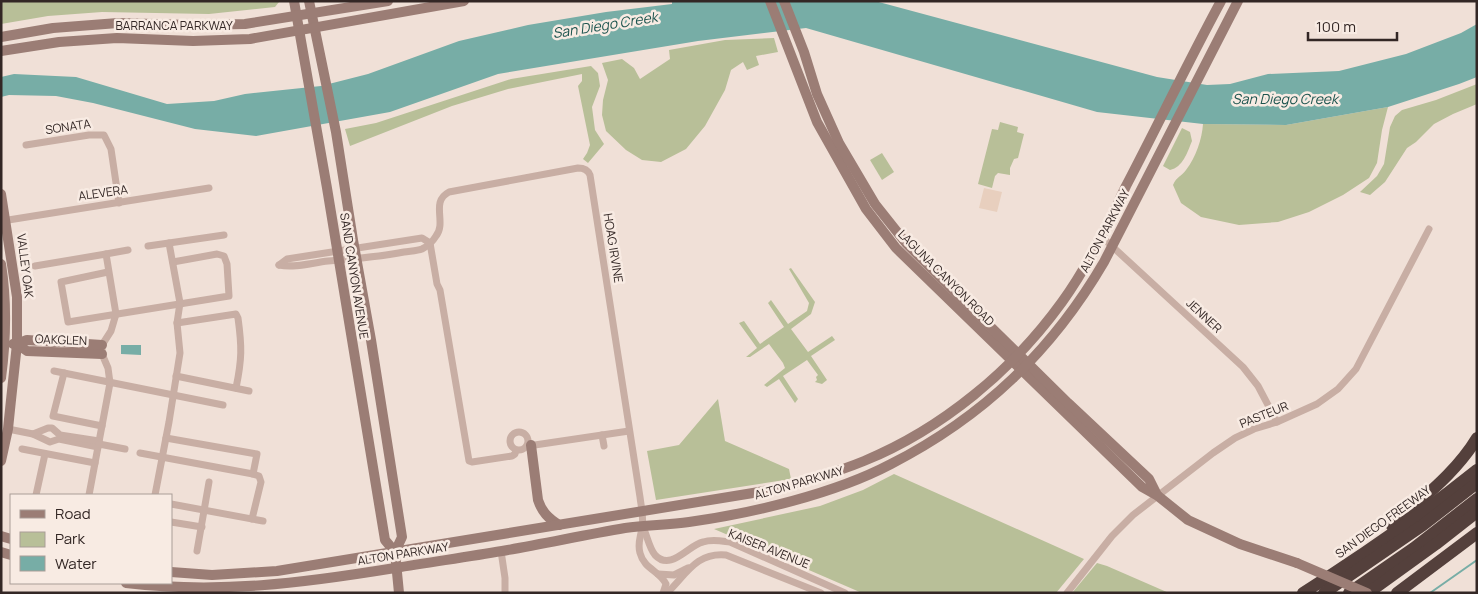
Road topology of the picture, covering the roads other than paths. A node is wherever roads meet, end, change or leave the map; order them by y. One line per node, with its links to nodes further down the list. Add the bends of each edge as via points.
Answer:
1 (294, 1): 10 (main road, SAND CANYON AVENUE)
2 (309, 1): 9 (main road, SAND CANYON AVENUE)
3 (388, 1): 9 (main road, BARRANCA PARKWAY)
4 (464, 1): 11 (main road, BARRANCA PARKWAY)
5 (770, 1): 41 (main road, LAGUNA CANYON ROAD, via 817,122 866,209 896,248)
6 (784, 1): 41 (main road, LAGUNA CANYON ROAD, via 817,94 839,143 875,204 906,243)
7 (1221, 1): 22 (main road, ALTON PARKWAY)
8 (1238, 1): 26 (main road, ALTON PARKWAY)
9 (311, 14): 10 (main road, BARRANCA PARKWAY); 11 (main road, SAND CANYON AVENUE)
10 (296, 16): 12 (main road, SAND CANYON AVENUE); 13 (main road, BARRANCA PARKWAY, via 245,24 118,23 53,28)
11 (314, 28): 12 (main road, BARRANCA PARKWAY); 29 (main road, SAND CANYON AVENUE, via 336,132)
12 (298, 30): 14 (main road, BARRANCA PARKWAY, via 250,39 118,38 59,42); 30 (main road, SAND CANYON AVENUE)
13 (1, 37)
14 (1, 51)
15 (26, 145): 18 (street, SONATA, via 104,135 111,149)
16 (209, 188): 18 (street, ALEVERA)
17 (1, 194): 19 (main road, VALLEY OAK)
18 (119, 202): 19 (street, ALEVERA)
19 (3, 221): 39 (main road, VALLEY OAK, via 17,297)
20 (1429, 229): 52 (street, PASTEUR, via 1356,369 1346,382 1318,404)
21 (224, 235): 23 (street)
22 (1102, 237): 26 (street, JENNER); 41 (main road, ALTON PARKWAY, via 1062,301)
23 (169, 243): 25 (street); 31 (street)
24 (430, 243): 29 (street, via 422,249 376,257); 29 (street, via 422,238); 55 (street, HOAG IRVINE, via 438,234 439,206 444,194 578,168 588,172); 66 (street, via 469,462 512,456)
25 (148, 246)
26 (1112, 246): 42 (main road, ALTON PARKWAY, via 1077,305); 52 (street, JENNER, via 1243,367 1258,386)
27 (128, 250): 28 (street)
28 (106, 254): 33 (street); 34 (street)
29 (355, 254): 30 (street); 94 (main road, SAND CANYON AVENUE, via 402,537)
30 (338, 256): 30 (street, via 287,259 279,265 289,267); 94 (main road, SAND CANYON AVENUE, via 385,540)
31 (173, 262): 35 (street); 35 (street, OAKGLEN, via 217,254 224,256 227,264 229,296)
32 (1, 264): 38 (main road, VALLEY OAK, via 5,297)
33 (35, 266)
34 (108, 272): 36 (street); 36 (street, OAKGLEN, via 61,282 68,322)
35 (180, 303): 36 (street, OAKGLEN); 37 (street)
36 (116, 314): 40 (street, OAKGLEN)
37 (177, 323): 45 (street, via 180,354); 48 (street, via 236,314 242,361)
38 (3, 343): 39 (main road, OAKGLEN); 46 (main road, VALLEY OAK)
39 (17, 344): 40 (main road, OAKGLEN, via 27,351 66,347); 54 (main road, VALLEY OAK)
40 (102, 350): 47 (street, OAKGLEN)
41 (1014, 357): 42 (main road, LAGUNA CANYON ROAD); 83 (main road, ALTON PARKWAY, via 944,417 866,460 784,487)
42 (1025, 367): 79 (main road, LAGUNA CANYON ROAD, via 1149,479); 89 (main road, ALTON PARKWAY, via 978,410 940,437 889,466 847,484 762,508 691,522)
43 (54, 371): 44 (street)
44 (64, 373): 47 (street); 53 (street, via 52,416)
45 (176, 376): 48 (street); 50 (street)
46 (1, 378)
47 (110, 383): 50 (street); 53 (street, OAKGLEN)
48 (236, 388): 49 (street)
49 (249, 391)
50 (174, 395): 51 (street); 59 (street)
51 (223, 405)
52 (1277, 422): 79 (street, PASTEUR, via 1254,429 1226,444)
53 (102, 426): 61 (street, OAKGLEN)
54 (8, 428): 56 (street); 70 (main road, VALLEY OAK)
55 (629, 430): 57 (street); 83 (street, HOAG IRVINE)
56 (33, 434): 58 (street, via 50,442); 58 (street, via 52,428)
57 (602, 435): 62 (street); 63 (street)
58 (59, 437): 61 (street)
59 (166, 438): 69 (street); 73 (street, via 257,454)
60 (1476, 440): 95 (highway, via 1444,478)
61 (99, 444): 65 (street); 71 (street, OAKGLEN)
62 (529, 445): 66 (street); 66 (street, via 526,434 517,431 510,440); 88 (main road, via 541,508)
63 (604, 446)
64 (22, 449): 68 (street)
65 (125, 449)
66 (516, 450)
67 (140, 453): 69 (street)
68 (45, 454): 71 (street); 76 (street)
69 (163, 456): 73 (street); 78 (street)
70 (1, 461)
71 (94, 463): 77 (street, OAKGLEN)
72 (1477, 470): 95 (highway, SAN DIEGO FREEWAY)
73 (253, 474): 85 (street, via 259,476 261,482)
74 (209, 482): 82 (street)
75 (1477, 483): 111 (highway, via 1423,525)
76 (36, 494)
77 (89, 494)
78 (155, 494)
79 (1158, 496): 109 (street, PASTEUR, via 1133,514); 113 (main road, LAGUNA CANYON ROAD, bridge, via 1188,520 1240,544 1297,563)
80 (1477, 499): 112 (highway)
81 (172, 504): 82 (street)
82 (205, 510): 85 (street); 90 (street)
83 (642, 511): 88 (main road, ALTON PARKWAY); 89 (street, HOAG IRVINE)
84 (1477, 512): 113 (highway)
85 (252, 519): 86 (street)
86 (263, 521)
87 (172, 522): 90 (street)
88 (559, 525): 94 (main road, ALTON PARKWAY)
89 (643, 526): 93 (main road, ALTON PARKWAY); 99 (street, via 638,543 642,560); 100 (street, KAISER AVENUE, via 656,556 662,559 675,559 698,544 714,540 730,542)
90 (202, 527): 92 (street)
91 (1477, 534): 114 (highway)
92 (197, 550)
93 (501, 551): 97 (main road, ALTON PARKWAY); 104 (street)
94 (395, 552): 97 (main road, SAND CANYON AVENUE); 98 (main road, ALTON PARKWAY, via 261,573 212,575)
95 (1355, 560): 110 (highway, SAN DIEGO FREEWAY)
96 (693, 566): 99 (street, KAISER AVENUE, via 674,575); 102 (street, KAISER AVENUE, via 704,557 726,555); 106 (street, KAISER AVENUE)
97 (396, 568): 101 (main road, ALTON PARKWAY, via 246,589); 103 (main road, SAND CANYON AVENUE)
98 (172, 572)
99 (657, 574): 105 (street, via 666,584)
100 (812, 578): 102 (street); 108 (street, KAISER AVENUE)
101 (136, 584)
102 (806, 590): 107 (street, KAISER AVENUE)
103 (399, 593)
104 (505, 593)
105 (663, 593)
106 (667, 593)
107 (822, 593)
108 (846, 593)
109 (1067, 593)
110 (1303, 593)
111 (1324, 593)
112 (1349, 593)
113 (1367, 593)
114 (1397, 593)

